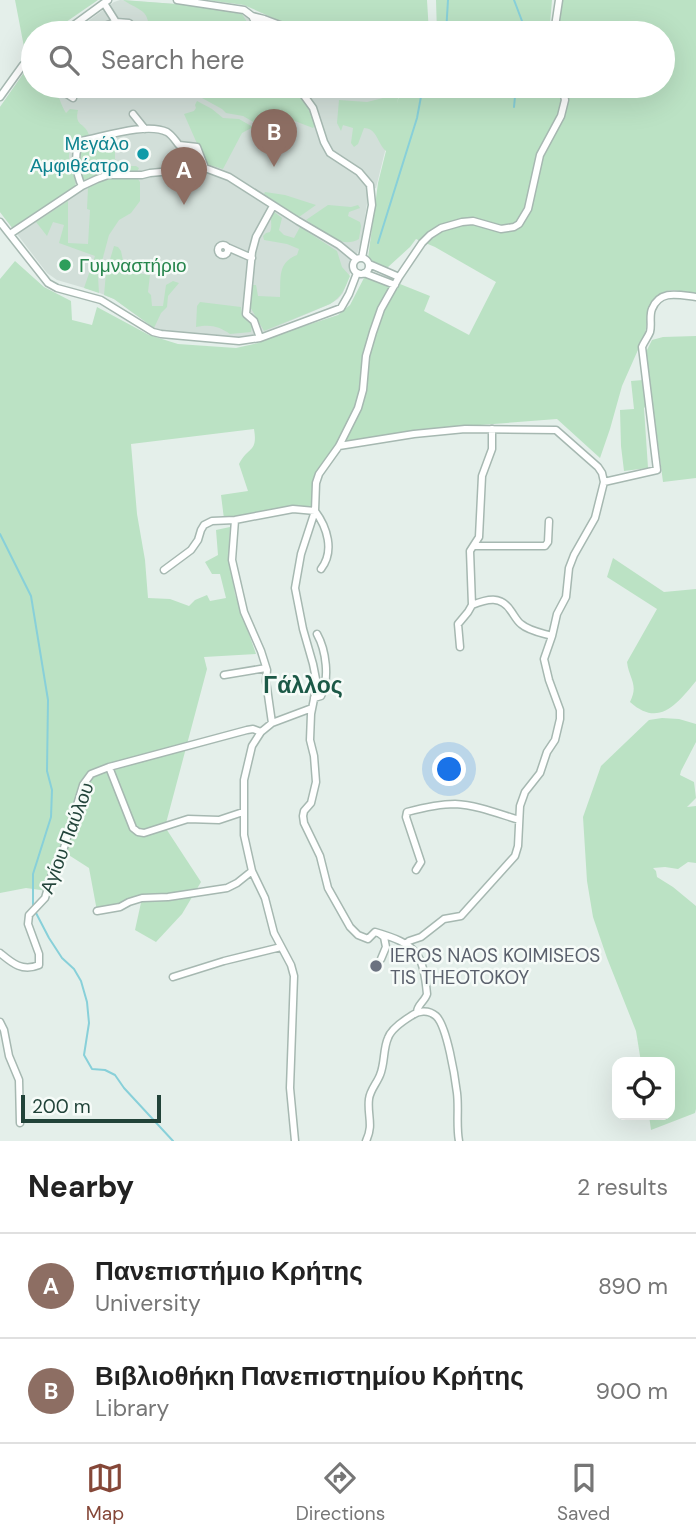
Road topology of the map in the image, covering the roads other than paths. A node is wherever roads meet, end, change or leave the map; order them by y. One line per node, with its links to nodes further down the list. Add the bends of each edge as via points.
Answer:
1 (177, 0): 4 (street, via 240,8)
2 (559, 0): 9 (street)
3 (106, 2): 5 (street); 6 (street)
4 (252, 16): 7 (street); 8 (street)
5 (80, 21)
6 (116, 21)
7 (255, 21)
8 (269, 21)
9 (556, 21)
10 (21, 68): 11 (street)
11 (0, 97)
12 (306, 98): 23 (street, via 330,153 370,185 372,205)
13 (565, 98): 26 (street, via 561,116 540,155 528,209 519,224 500,229 473,221 440,228 422,243)
14 (133, 114): 15 (street)
15 (145, 130): 16 (street, via 160,130 179,145 197,147); 17 (street, via 81,141 77,150)
16 (205, 168): 17 (street, via 108,176); 18 (street, via 231,177)
17 (82, 187): 20 (street)
18 (273, 206): 22 (street); 23 (street)
19 (0, 222): 20 (street)
20 (9, 234): 29 (street, via 48,283 100,300 153,332 223,341)
21 (227, 247): 22 (street)
22 (252, 258): 29 (street, via 246,313)
23 (359, 258): 24 (street); 25 (street, via 353,267)
24 (369, 264): 25 (street); 26 (street)
25 (361, 273): 27 (street); 29 (street, via 341,308)
26 (399, 277): 27 (street)
27 (395, 285): 31 (street, via 373,332 358,408)
28 (696, 297): 32 (street, via 674,293 659,299 642,347 657,470)
29 (260, 338)
30 (492, 429): 31 (street, via 414,434); 32 (street, via 556,430 598,467); 36 (street, via 492,449 482,475 479,537)
31 (339, 446): 33 (street, via 317,477)
32 (604, 482): 41 (street, via 595,519 569,568 566,597)
33 (315, 511): 34 (street, via 293,509); 37 (street, via 328,533 327,560); 45 (street, via 295,588 313,664)
34 (235, 520): 38 (street, via 209,522 191,550); 43 (street, via 232,559 236,581)
35 (549, 521): 36 (street, via 545,546)
36 (474, 546): 39 (street, via 470,551)
37 (321, 569)
38 (164, 570)
39 (472, 604): 41 (street, via 497,599 519,623); 42 (street, via 458,624)
40 (317, 634): 45 (street, via 324,650 326,685 321,696)
41 (552, 635): 51 (street, via 544,659 560,719 540,773 525,792)
42 (460, 647)
43 (266, 668): 44 (street); 47 (street)
44 (224, 675)
45 (314, 698): 46 (street)
46 (312, 708): 47 (street); 55 (street, via 310,740 316,782 304,822 317,847 328,888 351,927 364,939)
47 (272, 723): 48 (street)
48 (261, 732): 49 (street, via 247,730); 50 (street, via 249,754)
49 (109, 767): 50 (street, Αγίου Παύλου, via 138,832); 58 (street, Αγίου Παύλου, via 83,785 45,898 29,915 39,965 18,966)
50 (243, 812): 53 (street)
51 (519, 820): 52 (street, via 456,804 407,812 421,862); 56 (street, via 515,856 465,914 444,919)
52 (416, 870)
53 (252, 871): 54 (street, via 227,888 142,898); 57 (street)
54 (97, 911)
55 (378, 933): 56 (street); 59 (street, via 386,947)
56 (406, 944): 61 (street, via 421,960 426,981 427,994)
57 (281, 947): 60 (street); 64 (street, via 294,976 290,1088)
58 (0, 953)
59 (381, 959)
60 (173, 977)
61 (417, 1012): 65 (street, via 387,1039 381,1073 369,1099 371,1128); 66 (street, via 436,1016 449,1047)
62 (0, 1022): 63 (street, via 19,1080)
63 (20, 1123)
64 (295, 1141)
65 (366, 1141)
66 (459, 1141)

